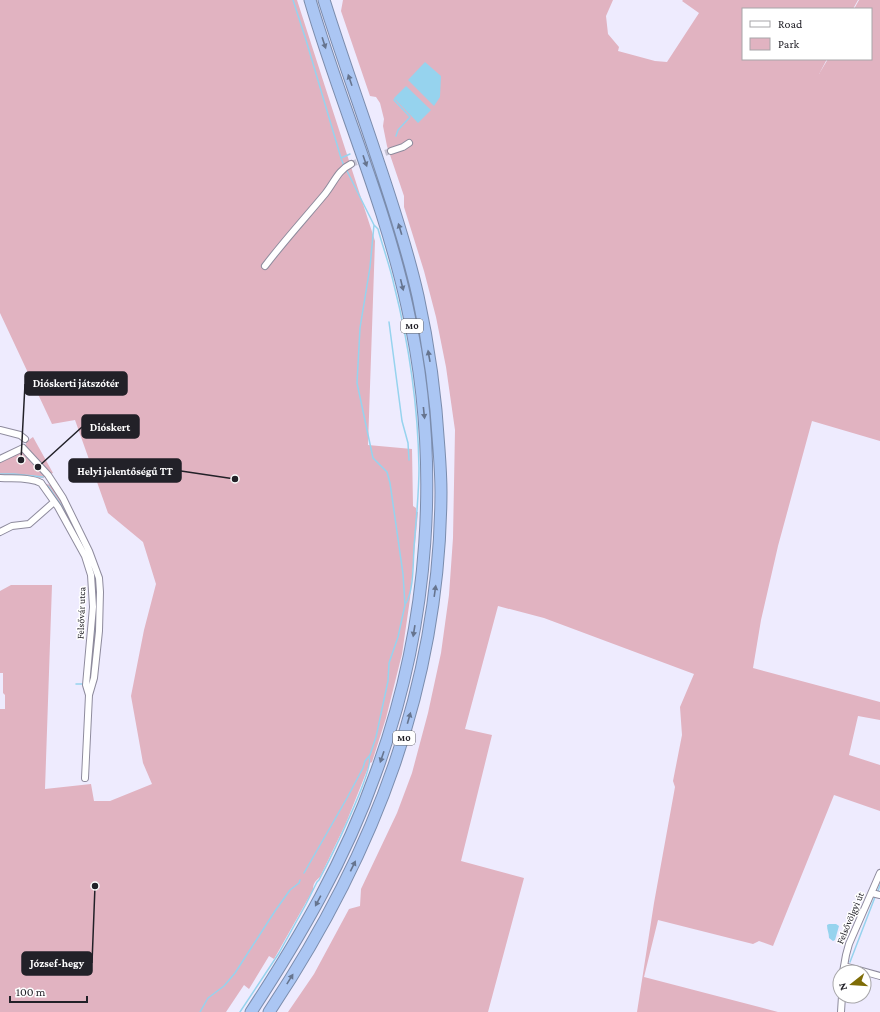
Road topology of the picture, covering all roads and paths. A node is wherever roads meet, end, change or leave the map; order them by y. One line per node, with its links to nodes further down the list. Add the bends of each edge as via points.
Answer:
1 (324, 0): 4 (highway, M0)
2 (327, 0): 4 (highway)
3 (310, 2): 24 (highway, M0, one-way to 24, via 395,255 420,376 428,489 421,577 411,646 398,703 375,777 351,835 319,900)
4 (330, 20): 25 (highway, M0, one-way to 4, via 300,964 339,894 388,784 403,742 420,677 430,626 440,538 438,436 432,369 422,315 400,228)
5 (409, 143): 6 (street)
6 (391, 151)
7 (347, 167): 8 (street, via 340,171 330,188)
8 (265, 266)
9 (0, 430): 11 (street)
10 (31, 434): 11 (street)
11 (26, 439): 12 (street)
12 (23, 448): 13 (street); 15 (street, Felsővár utca)
13 (0, 459)
14 (0, 478): 15 (street, via 37,481)
15 (46, 479): 16 (street, Felsővár utca); 18 (street, Felsővár utca, via 63,498 99,578 99,631 94,678)
16 (54, 502): 17 (street, via 28,524 12,526); 18 (street, Felsővár utca, via 85,556 92,575 93,607 86,685)
17 (0, 532)
18 (89, 695): 19 (street, Felsővár utca)
19 (85, 778)
20 (880, 873): 21 (street, Felsővölgyi út)
21 (872, 893): 22 (street); 23 (street, Felsővölgyi út, via 849,944)
22 (880, 895)
23 (844, 964)
24 (251, 1012)
25 (269, 1012)

